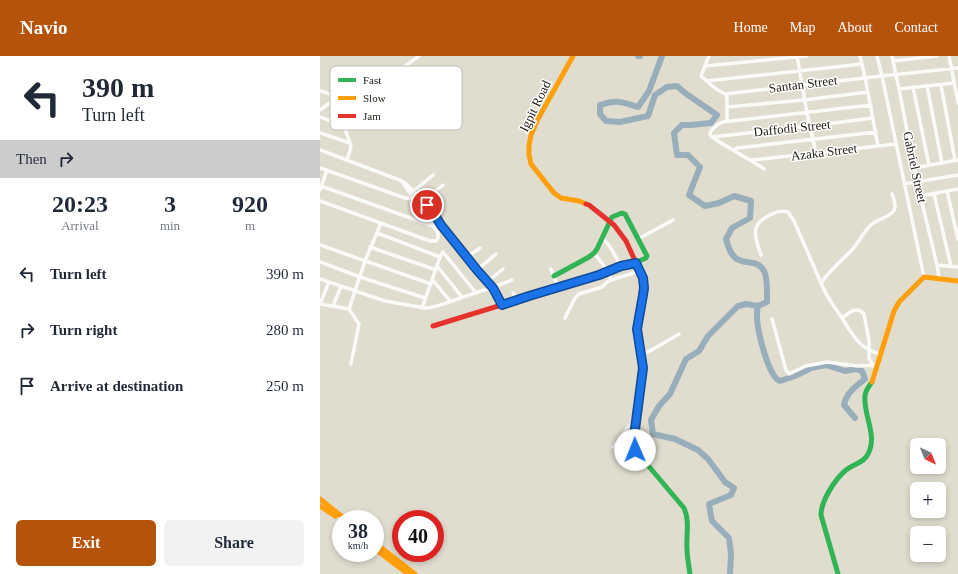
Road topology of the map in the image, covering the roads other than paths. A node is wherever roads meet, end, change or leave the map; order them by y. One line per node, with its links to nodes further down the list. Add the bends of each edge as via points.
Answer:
1 (419, 56): 16 (street)
2 (573, 56): 86 (street, Igpit Road, via 531,135 529,156 554,194 589,205)
3 (709, 56): 17 (street)
4 (797, 56): 5 (street); 17 (street); 20 (street)
5 (806, 56)
6 (860, 56): 15 (street)
7 (877, 56): 22 (street)
8 (892, 56): 14 (street, Gabriel Street)
9 (934, 56): 10 (street); 12 (street)
10 (937, 56)
11 (949, 56): 19 (street)
12 (921, 57): 13 (street)
13 (906, 58): 14 (street)
14 (893, 61): 21 (street, Gabriel Street)
15 (862, 64): 20 (street); 23 (street)
16 (405, 66)
17 (705, 66): 24 (street, via 701,76)
18 (958, 68): 19 (street, Santan Street)
19 (952, 69): 21 (street, Santan Street); 25 (street)
20 (799, 70): 24 (street); 26 (street)
21 (896, 75): 22 (street, Santan Street); 30 (street, Gabriel Street)
22 (882, 76): 23 (street, Santan Street); 53 (street)
23 (866, 77): 26 (street, Santan Street); 32 (street)
24 (706, 81): 34 (street)
25 (954, 84): 27 (street); 37 (street)
26 (802, 85): 34 (street, Santan Street); 35 (street)
27 (941, 85): 28 (street); 60 (street)
28 (927, 86): 29 (street); 61 (street)
29 (914, 87): 30 (street); 62 (street)
30 (899, 89): 64 (street, Gabriel Street)
31 (320, 91): 33 (street)
32 (868, 92): 35 (street); 38 (street)
33 (330, 94)
34 (725, 94): 39 (street)
35 (804, 100): 39 (street); 41 (street)
36 (330, 103): 40 (street)
37 (958, 103)
38 (870, 105): 41 (street); 43 (street)
39 (727, 107): 45 (street)
40 (320, 110)
41 (807, 113): 45 (street); 46 (street)
42 (320, 117): 44 (street)
43 (873, 118): 46 (street, Daffodil Street); 48 (street)
44 (329, 121)
45 (727, 121): 50 (street, via 718,124 710,133)
46 (810, 126): 50 (street, Daffodil Street); 51 (street)
47 (345, 130): 52 (street)
48 (876, 132): 51 (street); 54 (street)
49 (320, 133): 52 (street)
50 (712, 137): 56 (street)
51 (814, 140): 56 (street); 57 (street)
52 (350, 143): 58 (street)
53 (896, 144): 54 (street, Azaka Street); 71 (street)
54 (878, 146): 57 (street, Azaka Street)
55 (320, 150): 58 (street)
56 (734, 150): 59 (street)
57 (816, 153): 59 (street, Azaka Street)
58 (347, 160): 69 (street)
59 (752, 160): 65 (street)
60 (956, 160): 61 (street)
61 (942, 163): 62 (street)
62 (929, 165): 64 (street)
63 (320, 168): 66 (street)
64 (914, 168): 70 (street, Gabriel Street)
65 (764, 169)
66 (326, 170): 73 (street); 80 (street)
67 (958, 174): 70 (street)
68 (433, 175): 75 (street)
69 (402, 181): 75 (street); 80 (street)
70 (917, 182): 71 (street); 79 (street, Gabriel Street)
71 (904, 184): 116 (street)
72 (443, 185): 82 (street)
73 (321, 188): 88 (street)
74 (958, 189): 76 (street)
75 (414, 191): 82 (street)
76 (947, 191): 78 (street); 92 (street)
77 (892, 194): 125 (street, via 894,212 870,226 860,241)
78 (934, 194): 79 (street); 106 (street)
79 (920, 196): 104 (street, Gabriel Street)
80 (414, 199): 88 (street)
81 (320, 201): 87 (street)
82 (423, 201): 84 (street)
83 (442, 204): 84 (street)
84 (433, 212): 100 (street)
85 (672, 220): 91 (street)
86 (610, 221): 90 (street); 91 (street, via 614,216 624,213); 103 (street, Igpit Road, via 626,241)
87 (381, 223): 88 (street, via 434,242 438,233); 89 (street)
88 (433, 226)
89 (377, 233): 94 (street); 99 (street)
90 (602, 237): 96 (street); 105 (street)
91 (638, 239): 103 (street, via 647,256)
92 (958, 239)
93 (320, 245): 101 (street)
94 (370, 247): 101 (street); 108 (street)
95 (480, 248): 100 (street)
96 (594, 253): 112 (street); 115 (street)
97 (496, 254): 111 (street)
98 (761, 255): 125 (street, via 755,238 758,223 779,211 788,212)
99 (440, 257): 108 (street); 131 (street, via 444,252)
100 (467, 257): 111 (street)
101 (365, 261): 114 (street); 126 (street)
102 (320, 262): 114 (street)
103 (636, 263): 105 (street); 113 (street, Igpit Road)
104 (937, 265): 106 (street); 117 (street, Gabriel Street)
105 (621, 266): 112 (street)
106 (951, 266): 107 (street)
107 (958, 267)
108 (436, 268): 119 (street); 134 (street)
109 (503, 269): 122 (street)
110 (550, 269): 115 (street)
111 (477, 270): 122 (street)
112 (608, 271): 121 (street); 128 (street)
113 (640, 272): 121 (street); 148 (street, Igpit Road, via 643,278 643,295 637,329)
114 (360, 276): 130 (street); 133 (street)
115 (554, 276): 128 (street)
116 (924, 277): 117 (street); 149 (street, via 896,306)
117 (939, 278): 123 (street)
118 (320, 279): 124 (street)
119 (432, 280): 126 (street); 136 (street)
120 (512, 280): 129 (street)
121 (611, 280): 142 (street, via 602,287 577,296)
122 (488, 281): 129 (street)
123 (958, 281)
124 (329, 282): 127 (street); 137 (street)
125 (821, 283): 143 (street)
126 (430, 284): 133 (street)
127 (341, 286): 130 (street); 139 (street)
128 (558, 287): 135 (street)
129 (493, 288): 131 (street); 138 (street)
130 (355, 291): 140 (street, via 385,301); 141 (street)
131 (476, 293): 134 (street)
132 (513, 293): 135 (street)
133 (425, 298): 140 (street)
134 (462, 298): 136 (street)
135 (516, 300): 138 (street)
136 (450, 302): 140 (street)
137 (320, 304): 139 (street)
138 (502, 305): 145 (street)
139 (332, 306): 141 (street)
140 (422, 308)
141 (349, 309): 150 (street, via 359,324)
142 (565, 318)
143 (842, 318): 147 (street, via 858,342); 147 (street, via 856,309 861,310 864,314)
144 (772, 319): 151 (street, via 789,374 806,366 827,362 857,366)
145 (433, 326)
146 (679, 334): 148 (street)
147 (869, 350): 149 (street); 151 (street, via 869,359)
148 (642, 354): 152 (street, Igpit Road, via 643,368)
149 (881, 355): 151 (street)
150 (351, 364)
151 (876, 365): 163 (street, via 873,380 865,396 872,444 865,459 842,474 823,502 821,510)
152 (635, 427): 153 (street, via 629,426); 162 (street, Igpit Road, via 635,450 686,512)
153 (613, 447)
154 (320, 499): 156 (street)
155 (320, 506): 157 (street)
156 (333, 510)
157 (332, 515)
158 (384, 550): 161 (street)
159 (384, 556): 160 (street)
160 (408, 574)
161 (415, 574)
162 (690, 574)
163 (838, 574)

